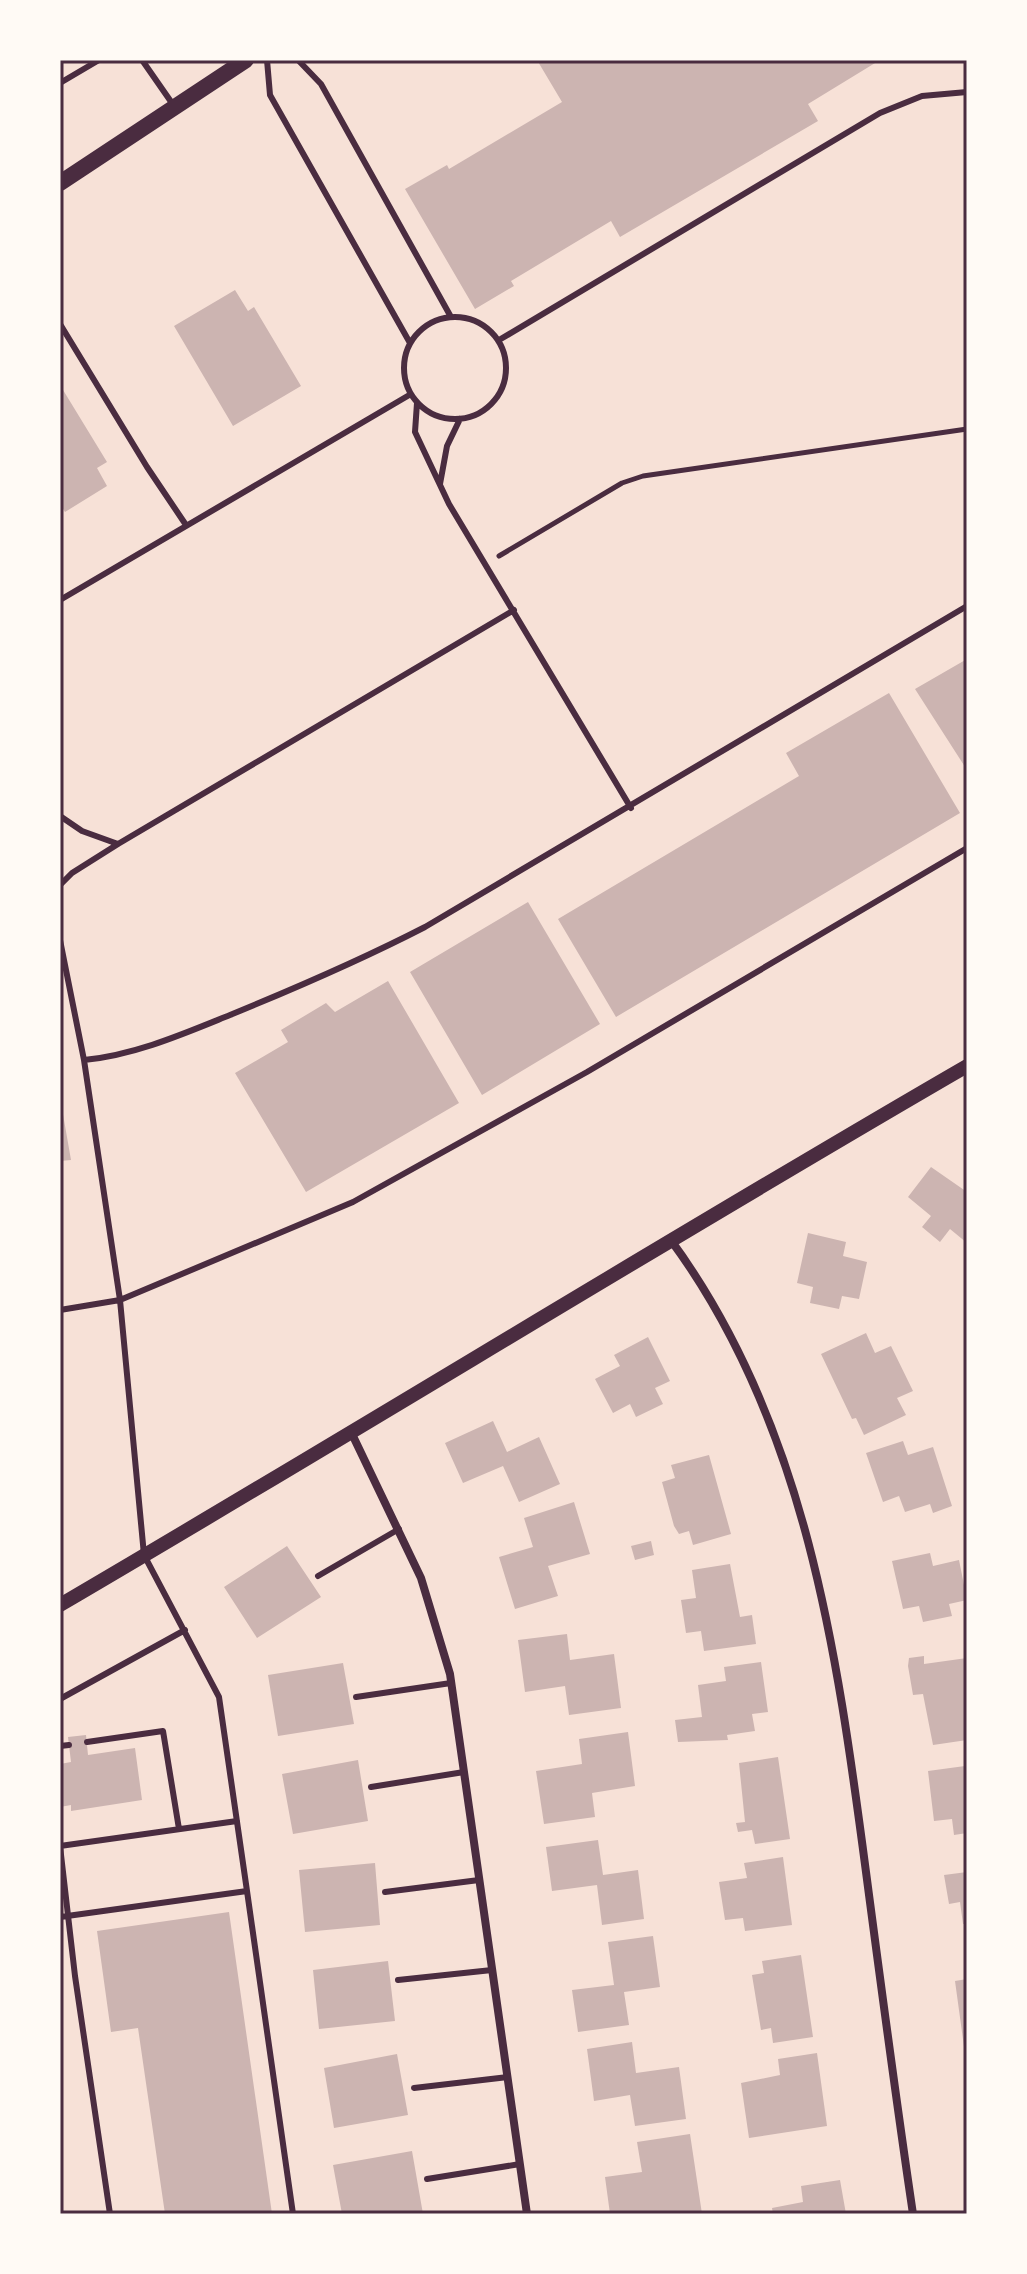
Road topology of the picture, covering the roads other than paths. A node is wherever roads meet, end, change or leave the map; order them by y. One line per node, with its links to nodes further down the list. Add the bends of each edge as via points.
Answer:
1 (99, 60): 6 (lane)
2 (142, 60): 8 (lane)
3 (246, 60): 8 (main road)
4 (267, 60): 13 (lane, via 270,95)
5 (298, 60): 10 (lane, via 321,84)
6 (60, 83)
7 (967, 92): 12 (lane, via 922,96 880,113)
8 (175, 107): 9 (main road)
9 (60, 183)
10 (451, 317): 12 (lane, via 478,322); 13 (lane, via 428,325)
11 (60, 324): 18 (lane)
12 (499, 340): 16 (lane, via 506,360 504,385 487,408)
13 (410, 343): 14 (lane, via 404,369)
14 (411, 394): 15 (lane); 18 (lane)
15 (417, 403): 16 (lane, via 444,418); 17 (lane, via 415,432)
16 (460, 419): 17 (lane, via 447,446)
17 (440, 484): 21 (lane)
18 (186, 525): 19 (lane)
19 (60, 600)
20 (967, 606): 22 (lane)
21 (514, 610): 22 (lane); 24 (lane)
22 (631, 808): 28 (lane, via 353,964 199,1028 136,1050)
23 (60, 816): 24 (lane)
24 (118, 844): 26 (lane)
25 (967, 848): 31 (lane, via 587,1072 353,1202)
26 (60, 885)
27 (60, 940): 28 (lane)
28 (84, 1060): 31 (lane)
29 (967, 1066): 30 (street)
30 (670, 1238): 33 (street); 63 (street, via 701,1279 751,1375 816,1565 854,1778)
31 (120, 1300): 32 (lane); 35 (lane)
32 (60, 1310)
33 (352, 1434): 34 (street); 35 (street)
34 (399, 1529): 36 (lane); 39 (street, via 433,1607)
35 (144, 1555): 37 (street); 38 (lane)
36 (318, 1576)
37 (60, 1605)
38 (185, 1630): 41 (lane); 47 (lane, via 219,1697)
39 (451, 1683): 40 (lane); 45 (street)
40 (356, 1697)
41 (60, 1699)
42 (87, 1742): 48 (lane, via 163,1731)
43 (69, 1745): 44 (lane)
44 (60, 1746)
45 (464, 1772): 46 (lane); 50 (street)
46 (371, 1787)
47 (237, 1821): 48 (lane); 51 (lane)
48 (179, 1829): 49 (lane)
49 (60, 1846): 53 (lane)
50 (479, 1880): 52 (lane); 54 (street)
51 (247, 1891): 53 (lane); 61 (lane)
52 (385, 1892)
53 (64, 1916): 60 (lane)
54 (492, 1970): 55 (lane); 56 (street)
55 (398, 1980)
56 (508, 2077): 57 (lane); 58 (street)
57 (414, 2088)
58 (520, 2164): 59 (lane); 62 (street)
59 (427, 2179)
60 (110, 2214)
61 (293, 2214)
62 (527, 2214)
63 (913, 2214)

